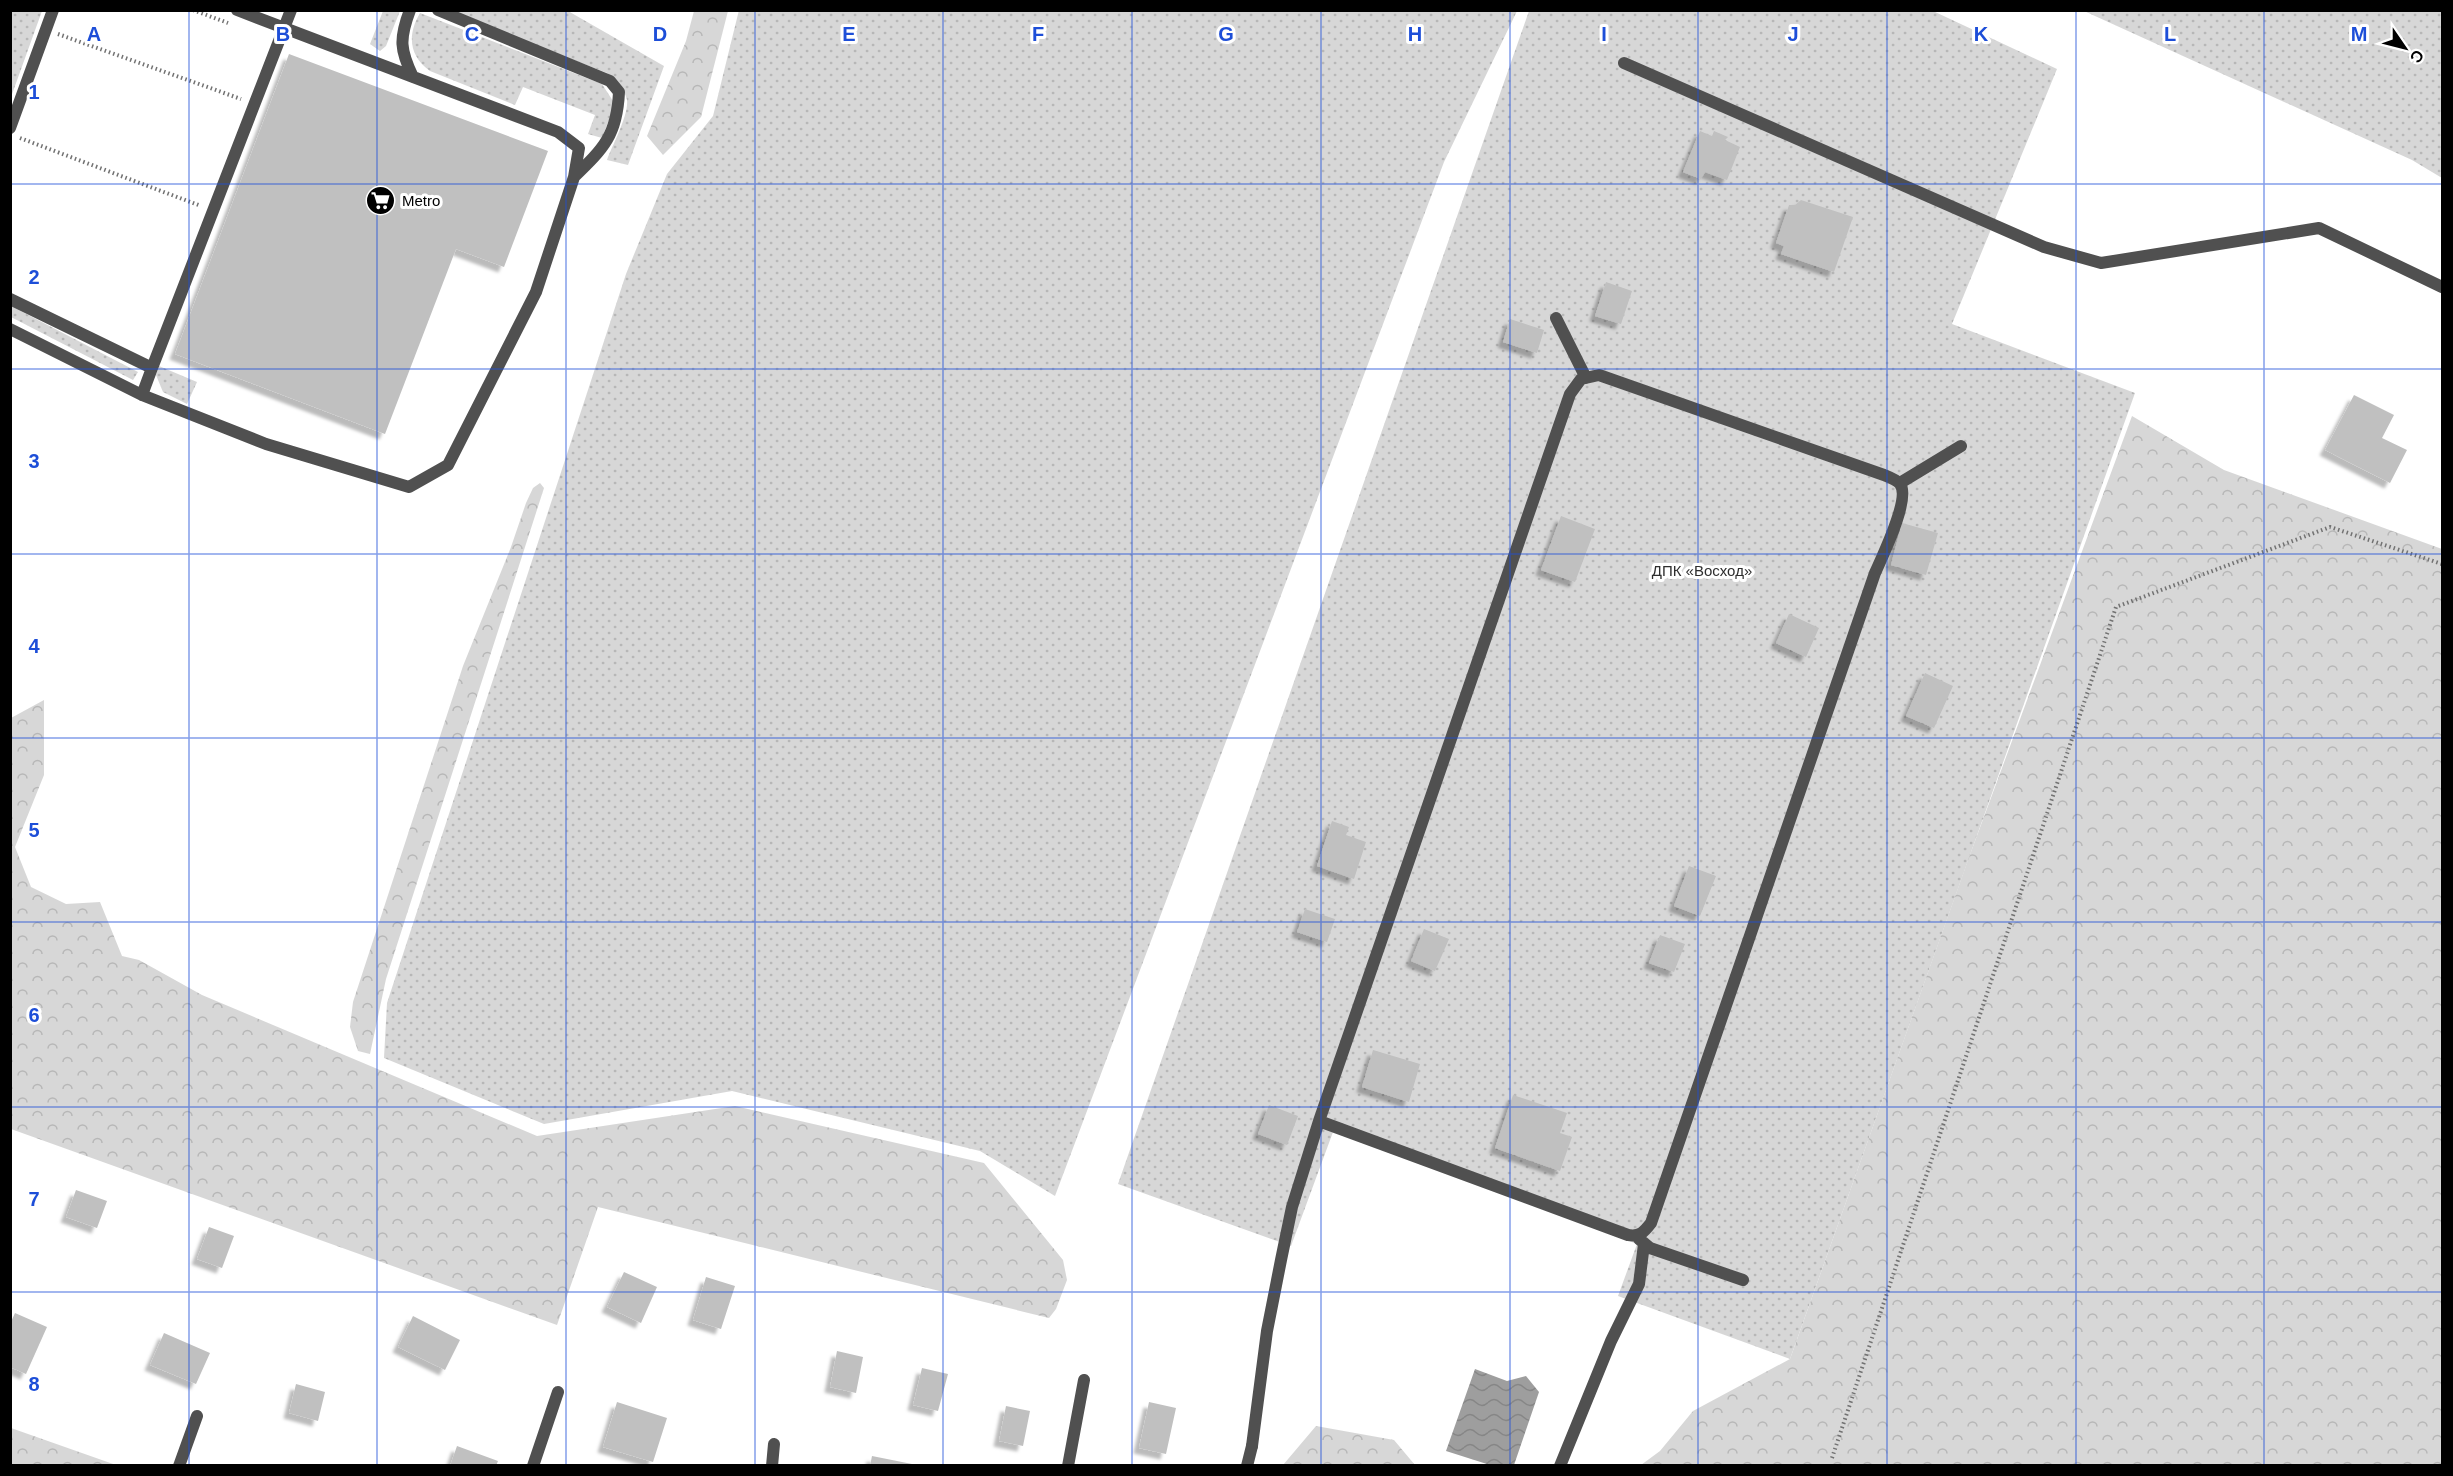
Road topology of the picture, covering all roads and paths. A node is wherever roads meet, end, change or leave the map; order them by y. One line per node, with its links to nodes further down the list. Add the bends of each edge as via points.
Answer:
1 (53, 10): 7 (street)
2 (237, 10): 6 (street)
3 (291, 10): 6 (street)
4 (410, 10): 9 (street, via 403,28 402,55)
5 (438, 10): 13 (street, via 610,81 619,92 618,113 604,148)
6 (284, 28): 9 (street); 10 (street)
7 (46, 30): 10 (path); 11 (street)
8 (1624, 63): 15 (street, via 2044,247 2101,263 2319,228)
9 (413, 77): 13 (street, via 558,132 579,148)
10 (254, 104): 14 (street)
11 (10, 128)
12 (10, 134): 14 (path)
13 (574, 177): 21 (street, via 536,292 448,465 409,487 266,444)
14 (213, 211): 19 (street)
15 (2442, 286)
16 (10, 299): 19 (street)
17 (1556, 318): 20 (street)
18 (10, 329): 21 (street)
19 (152, 368): 21 (street)
20 (1586, 378): 23 (street, via 1599,375); 25 (street, via 1570,394)
21 (142, 395)
22 (1961, 446): 23 (street)
23 (1900, 483): 26 (street, via 1901,508 1875,573 1651,1223)
24 (2442, 564): 32 (path, via 2330,527 2115,607)
25 (1319, 1121): 26 (street); 37 (street, via 1292,1207 1267,1331)
26 (1640, 1240): 27 (street, via 1650,1248); 38 (street, via 1639,1284)
27 (1743, 1280)
28 (1084, 1380): 36 (street)
29 (558, 1392): 34 (street)
30 (197, 1416): 33 (street)
31 (774, 1444): 35 (street)
32 (1832, 1458)
33 (178, 1466)
34 (533, 1466)
35 (772, 1466)
36 (1068, 1466)
37 (1247, 1466)
38 (1560, 1466)

